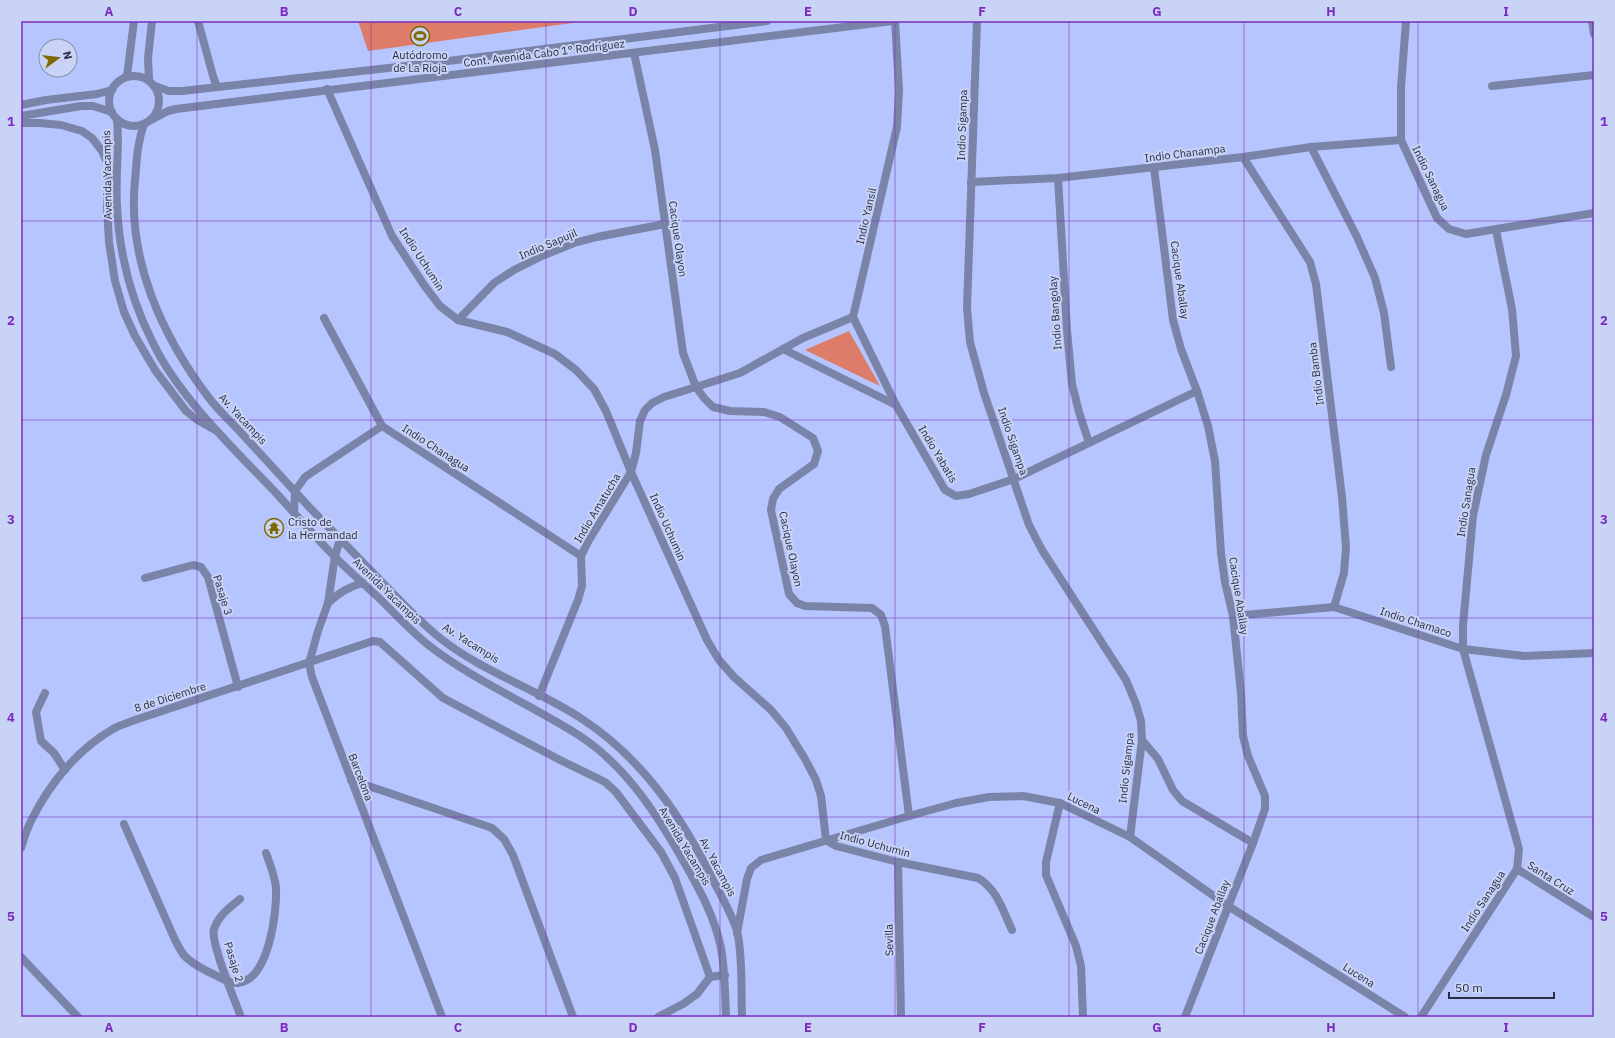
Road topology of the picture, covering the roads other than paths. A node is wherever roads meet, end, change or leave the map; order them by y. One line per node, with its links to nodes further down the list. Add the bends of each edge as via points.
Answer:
1 (134, 21): 12 (street)
2 (152, 21): 13 (street, via 148,58)
3 (198, 21): 15 (street)
4 (767, 21): 15 (street, Cont. Avenida Cabo 1° Rodriguez)
5 (894, 21): 10 (street, Cont. Avenida Cabo 1° Rodriguez); 32 (street, Indio Yansil, via 899,90 897,127)
6 (977, 21): 28 (street, Indio Sigampa)
7 (1406, 21): 23 (street, Indio Sanagua, via 1401,87)
8 (1592, 21): 9 (street)
9 (1594, 34)
10 (634, 53): 16 (street, Cont. Avenida Cabo 1° Rodriguez); 30 (street, Cacique Olayon, via 655,150)
11 (1594, 75): 14 (street)
12 (127, 76): 13 (street, via 142,76); 17 (street)
13 (152, 83): 15 (street, Cont. Avenida Cabo 1° Rodriguez, via 169,91); 21 (street, via 160,97 157,113)
14 (1492, 86)
15 (217, 87)
16 (327, 89): 21 (street, Cont. Avenida Cabo 1° Rodriguez, via 168,110); 34 (street, Indio Uchumin, via 392,236 440,306)
17 (112, 90): 18 (street); 19 (street, via 109,97)
18 (21, 105)
19 (114, 115): 20 (street, via 94,106 81,106); 21 (street, via 123,123 130,125 137,126); 41 (street, Avenida Yacampis, via 119,138 116,202 125,270 154,346 177,382)
20 (21, 116)
21 (148, 122): 45 (street, Av. Yacampis, via 138,140 134,221 143,272 166,330 180,357 211,400)
22 (21, 123): 41 (street, via 61,125 82,131 92,138 102,151 109,167 109,242 115,281 124,312 155,370 186,411)
23 (1401, 140): 24 (street, Indio Chanampa); 31 (street, Indio Sanagua, via 1437,218 1449,229 1466,234)
24 (1311, 147): 25 (street, Indio Chanampa); 36 (street, via 1375,278 1384,312)
25 (1243, 157): 26 (street, Indio Chanampa); 53 (street, Indio Bamba, via 1310,262 1316,284 1346,547 1344,573)
26 (1154, 168): 27 (street, Indio Chanampa); 38 (street, Cacique Aballay, via 1173,320)
27 (1058, 178): 28 (street, Indio Chanampa); 42 (street, Indio Bangolay, via 1072,384)
28 (971, 182): 44 (street, Indio Sigampa, via 967,308 970,342 984,393)
29 (1594, 213): 31 (street)
30 (665, 224): 34 (street, Indio Sapujil, via 597,237 542,256 494,283); 37 (street, Cacique Olayon, via 683,353)
31 (1496, 230): 55 (street, Indio Sanagua, via 1512,309 1516,356 1486,456 1473,516)
32 (853, 317): 35 (street, Indio Amatucha); 39 (street)
33 (324, 318): 40 (street, Indio Chanagua)
34 (458, 320): 43 (street, Indio Uchumin, via 507,332 554,354 576,370 594,389 606,411)
35 (783, 349): 37 (street, Indio Amatucha, via 740,373); 39 (street)
36 (1391, 367)
37 (696, 388): 43 (street, Indio Amatucha, via 664,397 645,410 640,421); 65 (street, Cacique Olayon, via 713,407 730,411 764,412 780,417 813,438 818,451 814,464 779,489 773,499 771,510 789,594 797,603 805,606 872,608 881,615 885,626)
38 (1197, 391): 42 (street, Indio Yabatis); 54 (street, Cacique Aballay, via 1215,461 1221,553)
39 (896, 405): 44 (street, Indio Yabatis, via 945,490 956,496)
40 (382, 426): 45 (street, via 305,477); 49 (street, Indio Chanagua)
41 (220, 433): 46 (street, Avenida Yacampis)
42 (1090, 443): 44 (street, Indio Yabatis)
43 (631, 472): 49 (street, Indio Amatucha); 68 (street, Indio Uchumin, via 707,640 719,660 786,728 813,775 821,796)
44 (1014, 479): 61 (street, Indio Sigampa, via 1029,525 1042,550 1126,680 1141,721)
45 (295, 491): 46 (street); 47 (street, Av. Yacampis)
46 (294, 513): 48 (street, Avenida Yacampis)
47 (340, 539): 48 (street); 60 (street, Av. Yacampis, via 441,639)
48 (335, 556): 51 (street, Avenida Yacampis); 52 (street)
49 (581, 556): 60 (street, Indio Amatucha, via 582,586 578,600)
50 (144, 578): 58 (street, Pasaje 3, via 193,565 201,567 208,577)
51 (363, 583): 52 (street, via 340,592); 80 (street, Avenida Yacampis, via 424,642 446,658 582,737 612,761 632,783 662,825 698,886 721,946)
52 (328, 603): 57 (street)
53 (1334, 607): 54 (street, Indio Chamaco); 55 (street, Indio Chamaco)
54 (1233, 616): 69 (street, Cacique Aballay, via 1243,736 1248,756 1265,796 1265,809)
55 (1463, 649): 56 (street, Indio Chamaco, via 1524,656); 73 (street, Indio Sanagua, via 1519,849)
56 (1594, 653)
57 (309, 663): 58 (street, 8 de Diciembre); 63 (street, Barcelona); 81 (street, 8 de Diciembre, via 373,641 380,642 443,698 605,782 616,792 661,852 675,878)
58 (238, 687): 62 (street, 8 de Diciembre, via 114,728 95,740)
59 (45, 693): 62 (street, via 36,712 41,741 54,753)
60 (539, 696): 78 (street, Av. Yacampis, via 577,715 604,734 640,768 682,824 706,865)
61 (1142, 740): 67 (street, Indio Sigampa); 69 (street, via 1158,759 1173,790 1182,801)
62 (65, 770): 70 (street, 8 de Diciembre, via 42,800 31,820)
63 (351, 780): 85 (street, Barcelona); 86 (street, via 492,828 504,839 513,855)
64 (1060, 803): 65 (street, Lucena, via 1023,796 989,797); 67 (street, Lucena); 91 (street, via 1046,862 1046,875 1076,946 1081,966)
65 (910, 816): 68 (street, Lucena)
66 (124, 824): 82 (street, via 183,955 206,971)
67 (1130, 838): 75 (street, Lucena)
68 (826, 840): 72 (street, Indio Uchumin, via 836,846); 78 (street, Lucena, via 761,860 751,868)
69 (1253, 843): 75 (street, Cacique Aballay)
70 (21, 848)
71 (266, 853): 82 (street, via 276,886 276,906 270,941 261,966 248,980 238,983)
72 (898, 862): 77 (street, Indio Uchumin, via 982,880 996,895); 90 (street, Sevilla)
73 (1517, 869): 76 (street, Santa Cruz); 94 (street, Indio Sanagua)
74 (240, 899): 82 (street, Pasaje 2, via 220,916 214,931 218,956)
75 (1228, 906): 92 (street, Cacique Aballay); 93 (street, Lucena)
76 (1594, 918)
77 (1012, 930)
78 (737, 933): 89 (street, Av. Yacampis)
79 (21, 957): 83 (street)
80 (725, 975): 81 (street); 88 (street, Avenida Yacampis)
81 (710, 976): 87 (street, via 697,994)
82 (228, 981): 84 (street, Pasaje 2)
83 (78, 1017)
84 (241, 1017)
85 (442, 1017)
86 (573, 1017)
87 (658, 1017)
88 (726, 1017)
89 (742, 1017)
90 (901, 1017)
91 (1083, 1017)
92 (1185, 1017)
93 (1405, 1017)
94 (1421, 1017)

